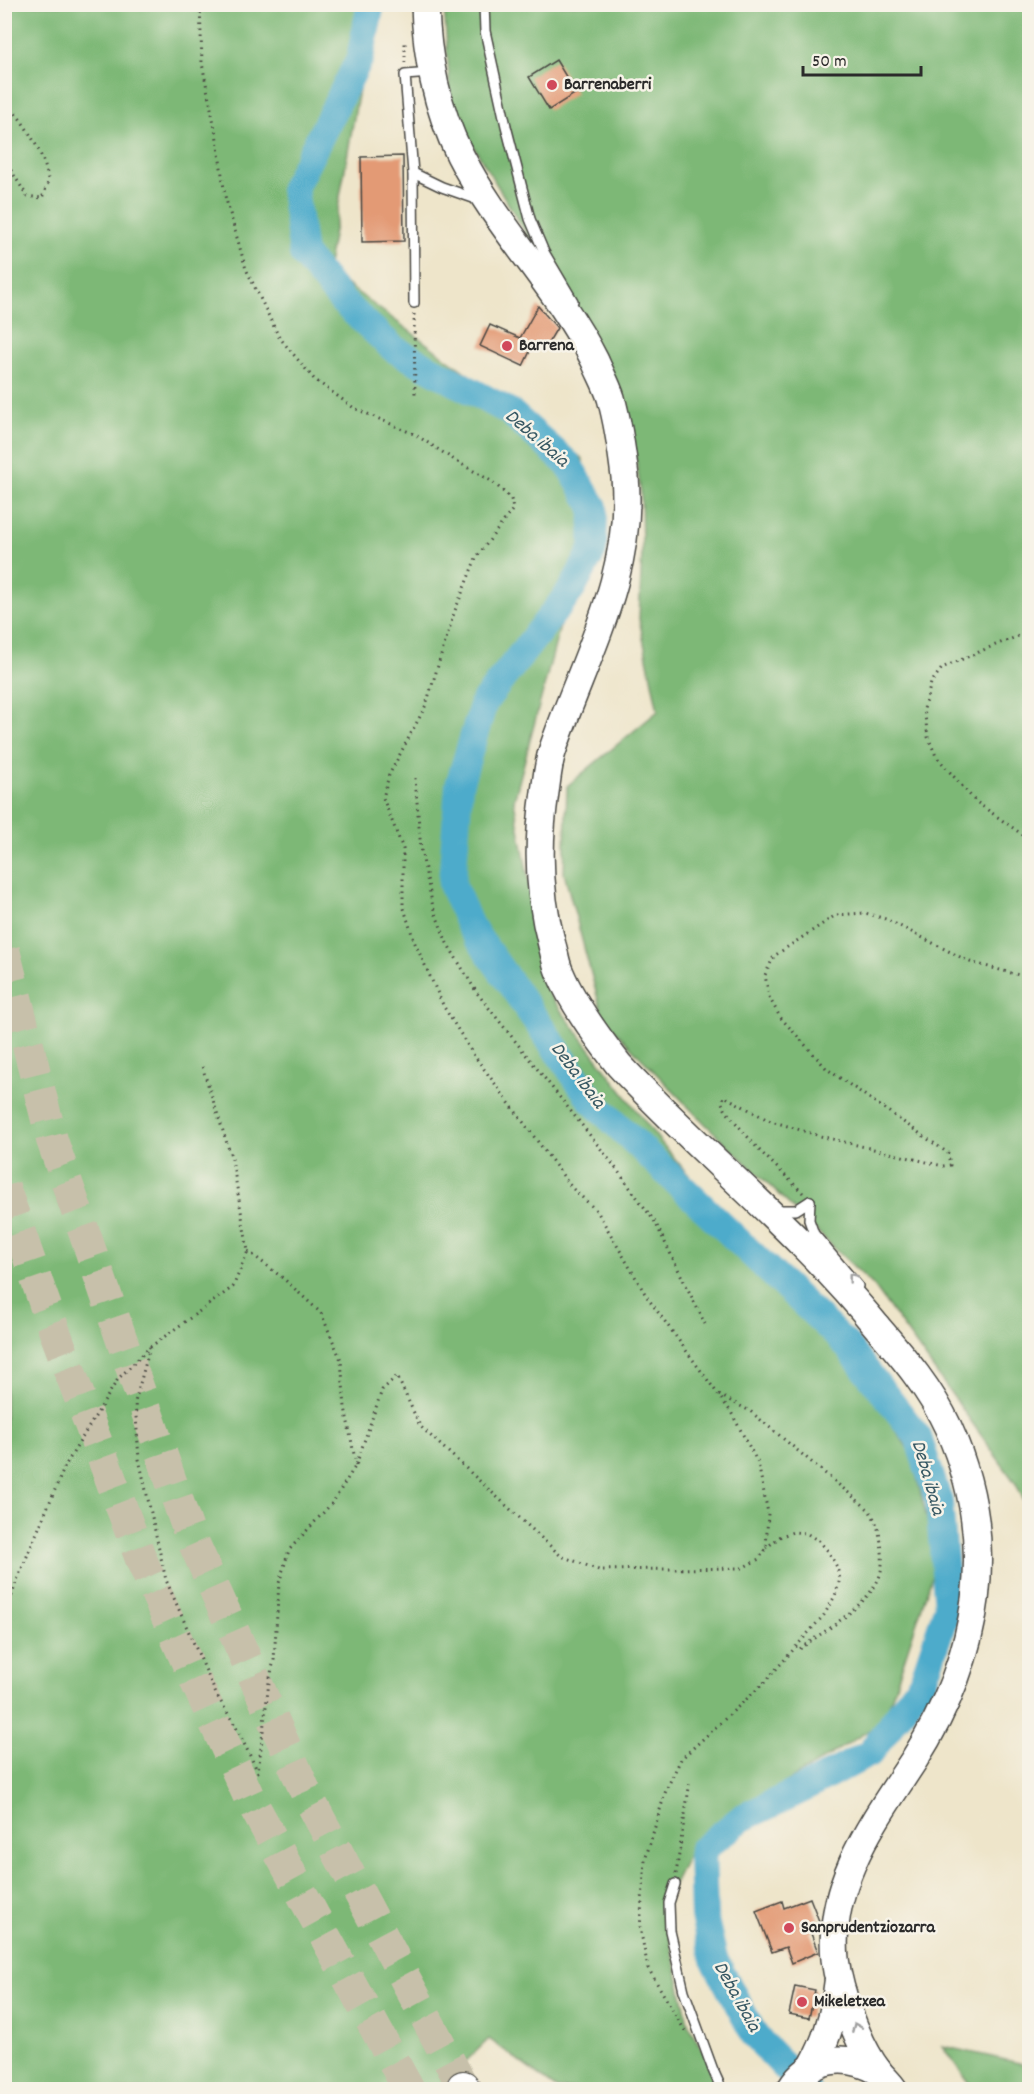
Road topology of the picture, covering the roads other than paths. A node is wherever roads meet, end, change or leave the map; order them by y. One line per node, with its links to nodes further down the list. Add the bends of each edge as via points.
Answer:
1 (425, 4): 3 (main road)
2 (484, 4): 7 (lane, via 485,31 530,219 576,308)
3 (434, 73): 4 (lane, via 405,75); 5 (main road, via 441,112 460,155)
4 (413, 173): 5 (lane); 6 (lane)
5 (490, 204): 7 (main road)
6 (414, 303)
7 (574, 323): 8 (main road, via 610,396 625,480 624,514 622,547 605,616 551,756 539,849 546,923 559,972 619,1065)
8 (767, 1209): 9 (lane, one-way to 8, via 813,1234 810,1201 796,1210); 11 (main road, via 877,1319 933,1400 956,1448 977,1531 977,1593 965,1650 945,1704 866,1834 840,1895 834,1954)
9 (862, 1291)
10 (675, 1884): 14 (lane, via 669,1903 670,1931 684,1991)
11 (838, 1982): 12 (main road, via 828,2034); 13 (main road, one-way to 11, via 863,2045)
12 (812, 2067): 13 (main road, via 834,2060 857,2061); 15 (main road)
13 (886, 2080)
14 (722, 2090)
15 (790, 2090)

